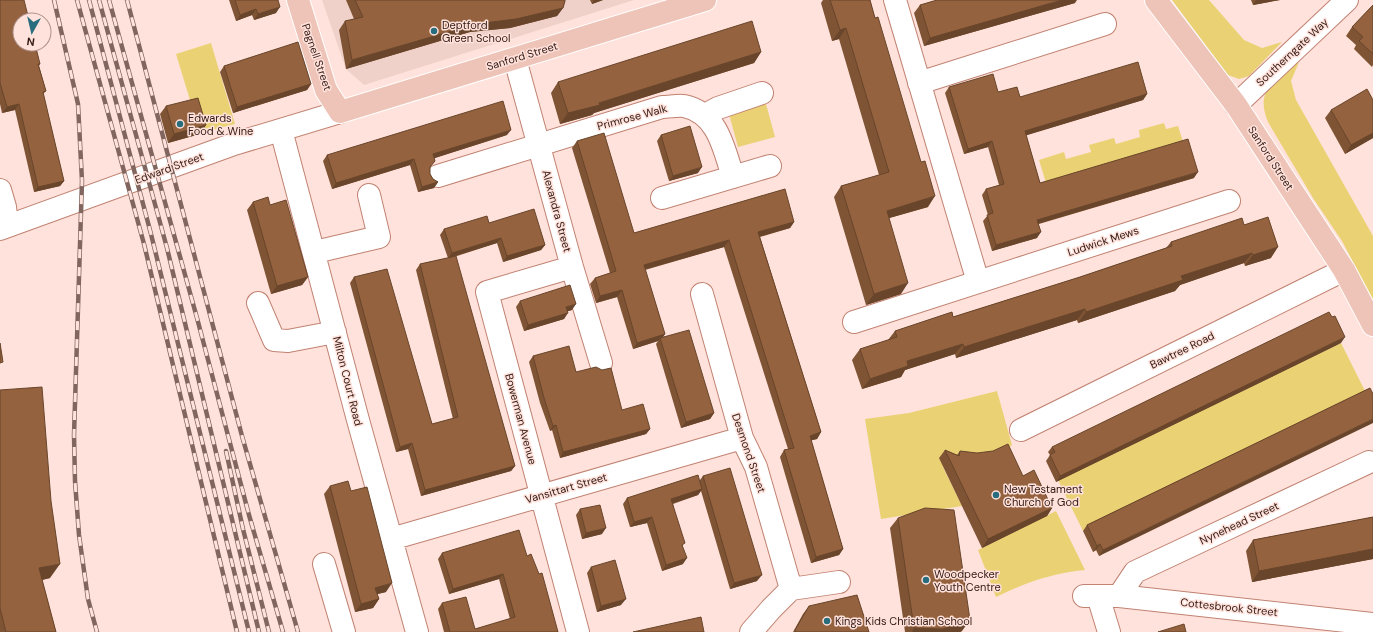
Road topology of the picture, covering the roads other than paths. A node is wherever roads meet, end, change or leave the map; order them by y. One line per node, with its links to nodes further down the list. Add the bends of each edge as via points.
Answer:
1 (298, 0): 11 (main road, Pagnell Street, via 326,90)
2 (705, 0): 7 (main road, Sanford Street)
3 (895, 0): 8 (street)
4 (1156, 0): 10 (main road, Sanford Street)
5 (1347, 0): 10 (street, Southerngate Way)
6 (1105, 24): 8 (street)
7 (515, 58): 11 (main road, Sanford Street); 14 (street, Alexandra Street)
8 (919, 83): 26 (street)
9 (762, 93): 12 (street)
10 (1236, 105): 25 (main road, Sanford Street)
11 (340, 112): 13 (street, Edward Street)
12 (705, 115): 14 (street, Primrose Walk, via 684,106 662,107); 17 (street, Primrose Walk, via 718,131)
13 (281, 130): 22 (street, Edward Street, via 234,144); 23 (street, Milton Court Road)
14 (539, 144): 16 (street, Primrose Walk); 24 (street, Alexandra Street)
15 (770, 166): 17 (street)
16 (438, 176)
17 (733, 177): 20 (street)
18 (0, 190): 22 (street)
19 (368, 195): 23 (street, via 379,236)
20 (662, 198)
21 (1229, 201): 26 (street, Ludwick Mews)
22 (4, 228)
23 (315, 252): 31 (street, Milton Court Road)
24 (572, 267): 32 (street, Alexandra Street); 36 (street, Bowerman Avenue, via 487,292)
25 (1344, 270): 30 (main road, Sanford Street); 33 (street, Bawtree Road)
26 (978, 282): 29 (street, Ludwick Mews)
27 (702, 294): 34 (street, Desmond Street)
28 (258, 303): 31 (street, via 274,340 288,341)
29 (854, 322)
30 (1373, 325)
31 (335, 332): 37 (street, Milton Court Road)
32 (601, 363)
33 (1021, 430)
34 (742, 438): 36 (street, Vansittart Street); 40 (street, Desmond Street, via 756,466)
35 (1369, 462): 41 (street, Nynehead Street, via 1135,572)
36 (541, 496): 37 (street, Vansittart Street); 45 (street, Bowerman Avenue)
37 (391, 539): 44 (street, Milton Court Road)
38 (324, 564): 43 (street)
39 (838, 582): 40 (street)
40 (791, 589): 46 (street)
41 (1100, 596): 42 (street, Cottesbrook Street); 47 (street)
42 (1373, 624)
43 (344, 632)
44 (417, 632)
45 (578, 632)
46 (751, 632)
47 (1109, 632)

